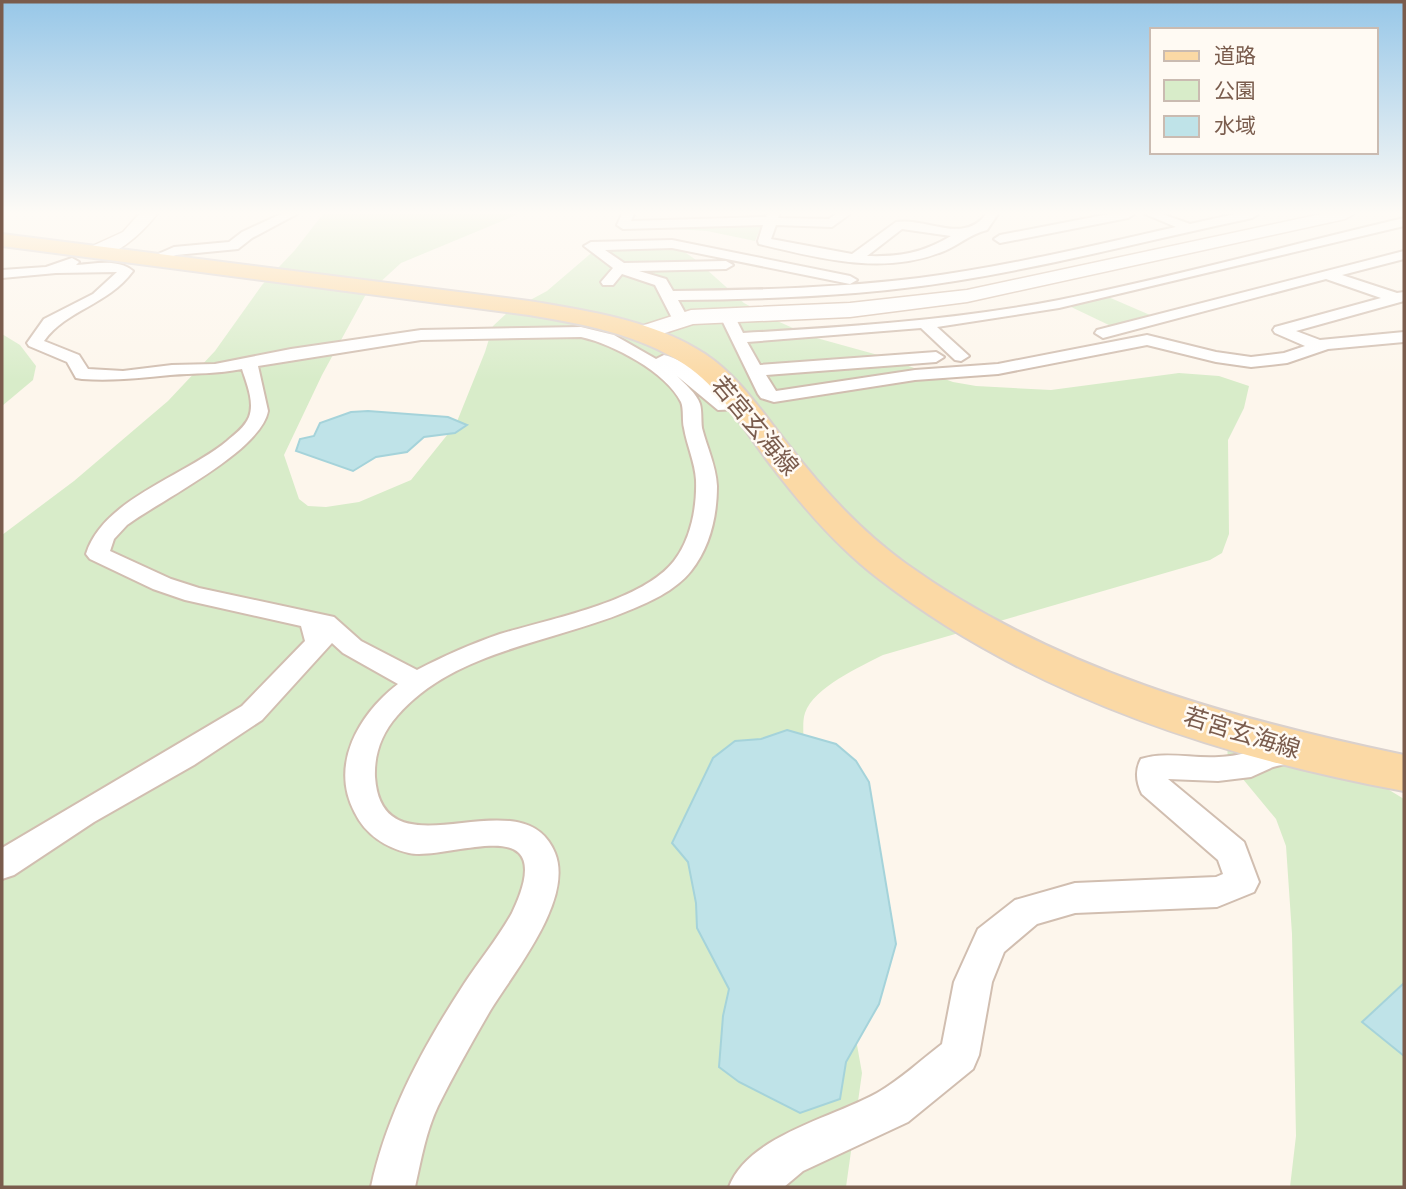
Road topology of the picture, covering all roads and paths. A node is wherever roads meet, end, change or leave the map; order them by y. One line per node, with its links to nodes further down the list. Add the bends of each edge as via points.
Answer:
1 (54, 269): 15 (street)
2 (61, 269): 3 (street)
3 (89, 269)
4 (121, 269): 35 (street, via 126,271 113,286 50,322 35,343 73,359 82,374 123,376)
5 (233, 269): 23 (main road, 若宮玄海線)
6 (619, 269): 17 (street)
7 (624, 269): 21 (street, via 660,282)
8 (792, 269): 19 (street)
9 (991, 269): 19 (street)
10 (1098, 269): 24 (street, via 946,299 850,310)
11 (1102, 269): 18 (street)
12 (1203, 269): 18 (street)
13 (1310, 269): 16 (street)
14 (1348, 269): 16 (street)
15 (2, 274)
16 (1327, 275): 22 (street); 25 (street)
17 (608, 282)
18 (1138, 285): 20 (street)
19 (878, 287): 21 (street)
20 (1110, 292): 25 (street); 27 (street)
21 (667, 296): 26 (street)
22 (1400, 297): 33 (street, via 1281,330)
23 (555, 312): 28 (main road, 若宮玄海線); 30 (street, via 535,322 365,329)
24 (728, 316): 26 (street); 32 (street)
25 (1166, 317): 34 (street, via 1047,346)
26 (681, 320): 28 (street)
27 (926, 325): 32 (street); 34 (street)
28 (643, 333): 36 (main road, 若宮玄海線, via 703,366 725,386)
29 (1404, 337): 33 (street)
30 (397, 338): 31 (street, via 564,332); 35 (street)
31 (608, 338): 36 (street, via 681,369 724,406); 38 (street, via 659,369 691,403 691,431 704,462 706,486 698,536 690,555 662,583 635,598 582,620 489,648)
32 (737, 338): 36 (street)
33 (1319, 346): 36 (street, via 1287,358 1251,362 1147,341 998,369 915,375 774,397)
34 (961, 356): 36 (street)
35 (249, 363): 37 (street, via 259,409 252,426 223,453 121,519 99,541 98,554 194,595)
36 (748, 387): 39 (main road, 若宮玄海線, via 788,467 835,521 891,570 976,626 1090,681 1221,729)
37 (312, 621): 38 (street, via 325,623 352,647); 41 (street, via 318,643 252,713)
38 (417, 682): 42 (street, via 379,719 360,756 362,796 373,817 393,834 410,840 521,835 538,853 541,870 529,917 469,1010 422,1096)
39 (1298, 751): 40 (main road, 若宮玄海線); 43 (street, via 1218,769 1152,767 1153,785 1232,852 1242,881 1217,892 1075,898 1027,911 991,942 973,982 960,1055 893,1107 788,1156)
40 (1404, 774)
41 (2, 865)
42 (393, 1187)
43 (751, 1187)

